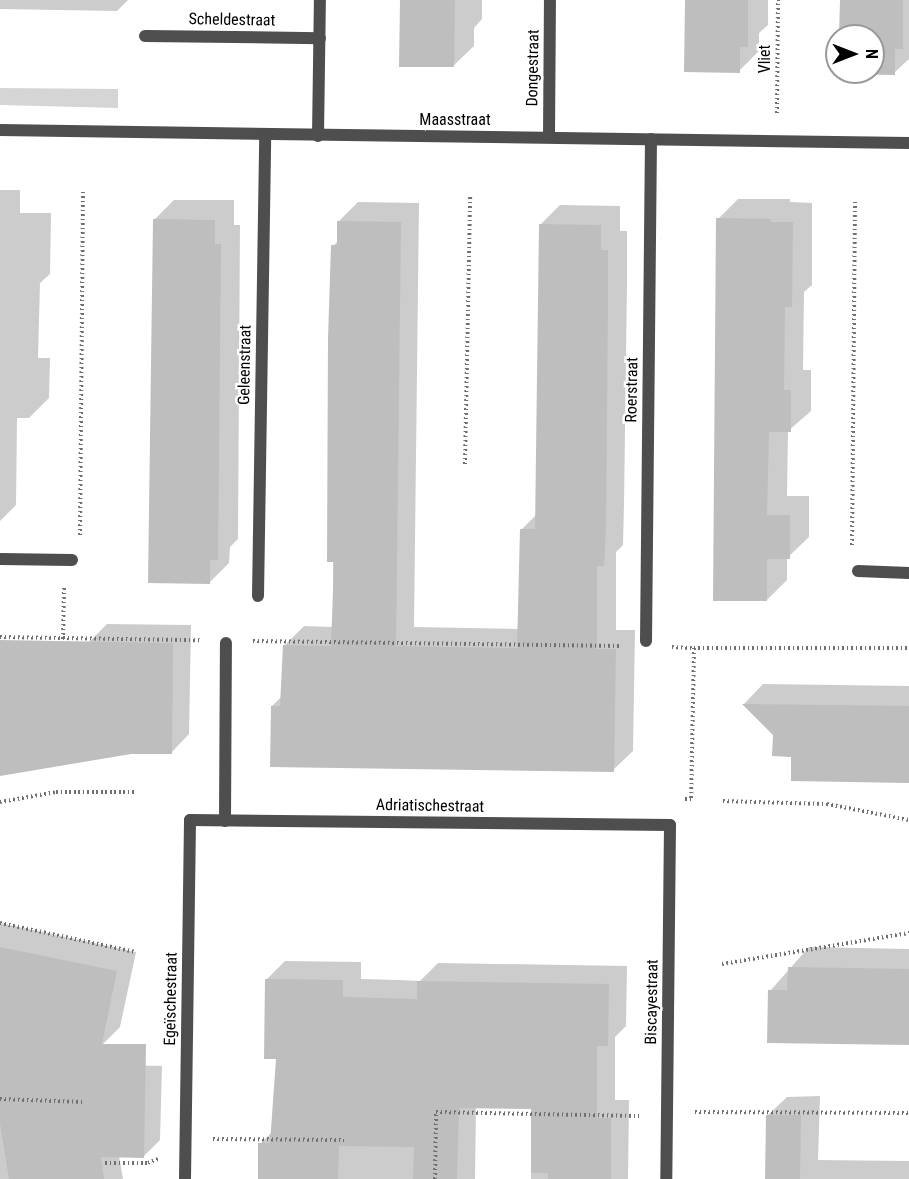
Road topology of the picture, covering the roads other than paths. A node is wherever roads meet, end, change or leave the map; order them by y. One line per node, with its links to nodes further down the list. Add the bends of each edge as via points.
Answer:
1 (320, 0): 4 (street)
2 (550, 0): 8 (street, Dongestraat)
3 (145, 36): 4 (street, Scheldestraat)
4 (320, 38): 7 (street)
5 (0, 130): 6 (street, Maasstraat)
6 (265, 134): 7 (street, Maasstraat); 15 (street, Geleenstraat)
7 (318, 136): 8 (street, Maasstraat)
8 (549, 137): 9 (street, Maasstraat)
9 (651, 139): 10 (street, Maasstraat); 17 (street, Roerstraat)
10 (909, 143)
11 (0, 559): 12 (street)
12 (72, 560)
13 (858, 571): 14 (street)
14 (909, 573)
15 (258, 596)
16 (226, 643): 19 (street)
17 (646, 644)
18 (190, 820): 19 (street, Adriatischestraat); 21 (street, Egeïschestraat)
19 (225, 821): 20 (street, Adriatischestraat)
20 (670, 825): 22 (street, Biscayestraat)
21 (185, 1179)
22 (666, 1179)

